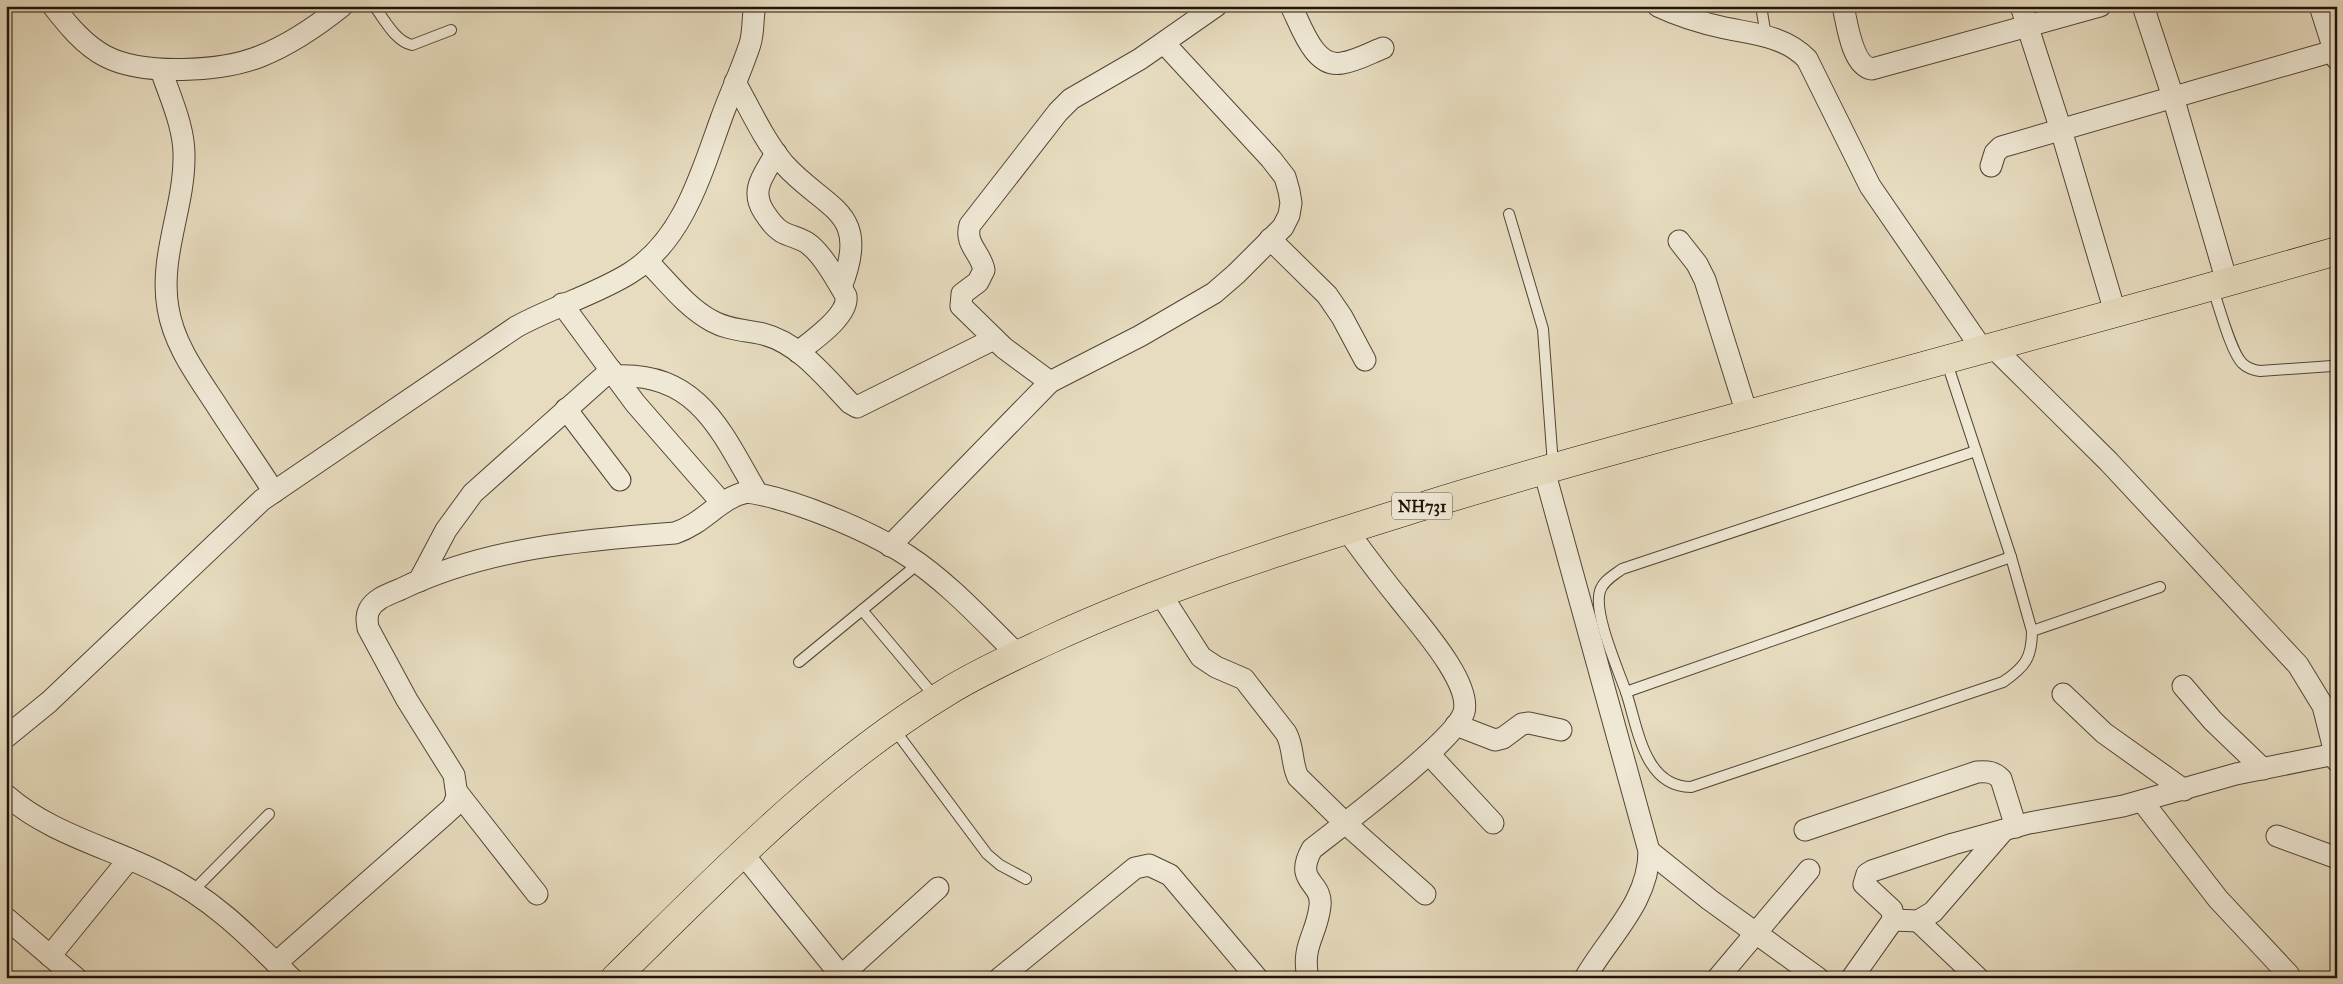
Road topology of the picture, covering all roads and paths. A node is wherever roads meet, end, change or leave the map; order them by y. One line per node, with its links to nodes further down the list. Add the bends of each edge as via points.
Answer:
1 (53, 6): 20 (street, via 68,26 105,56 126,64)
2 (342, 6): 20 (street, via 291,42 260,57 228,64)
3 (374, 6): 15 (lane, via 406,44 412,45)
4 (755, 6): 21 (street, via 751,39)
5 (1216, 6): 17 (street)
6 (1291, 6): 18 (street, via 1314,49 1327,61 1343,63)
7 (1658, 6): 16 (street, via 1695,21)
8 (1761, 6): 16 (lane)
9 (1843, 6): 14 (street, via 1857,58 1872,69)
10 (2021, 6): 14 (street)
11 (2100, 6): 14 (street)
12 (2143, 6): 22 (street)
13 (2320, 6): 19 (street)
14 (2027, 26): 23 (street)
15 (451, 30)
16 (1766, 36): 36 (street, via 1790,44 1807,58 1870,186)
17 (1164, 43): 27 (street, via 1284,177 1291,204 1289,215 1283,227); 35 (street, via 1072,99 1052,119 970,226 968,240 984,270 978,282 962,294 961,306)
18 (1383, 48)
19 (2336, 53): 22 (street)
20 (161, 70): 48 (street, via 180,128 184,156 183,183 167,261 168,308 173,327 188,361)
21 (735, 82): 24 (street); 30 (street, via 697,186 672,230)
22 (2173, 97): 23 (street); 31 (street)
23 (2061, 130): 25 (street, via 2001,147 1995,153); 34 (street)
24 (776, 153): 32 (street, via 794,174 841,213 852,247); 32 (street, via 757,188 759,204 772,224 818,253)
25 (1991, 166)
26 (1509, 214): 46 (lane, via 1543,329)
27 (1270, 239): 39 (street, via 1327,295); 42 (street, via 1214,293)
28 (1679, 241): 44 (street, via 1705,280)
29 (2337, 251): 31 (highway, NH731)
30 (647, 261): 33 (street, via 618,280); 37 (street, via 696,310 713,321 736,330 764,335)
31 (2219, 284): 34 (highway, NH731); 40 (lane, via 2235,350 2242,364 2260,371)
32 (841, 287): 37 (street, via 847,301 843,312)
33 (562, 304): 41 (street); 48 (street, via 490,343)
34 (2115, 312): 36 (highway, NH731)
35 (994, 339): 37 (street, via 857,407); 42 (street)
36 (1987, 348): 38 (highway, NH731); 71 (street, via 2108,462 2298,665 2323,706)
37 (798, 352)
38 (1945, 359): 44 (highway, NH731); 45 (lane)
39 (1366, 360)
40 (2332, 366)
41 (613, 373): 43 (street); 49 (street, via 651,378 686,392 715,421); 50 (street)
42 (1050, 382): 52 (street)
43 (566, 409): 47 (street); 55 (street, via 473,493 446,530)
44 (1747, 414): 46 (highway, NH731)
45 (1976, 451): 53 (lane); 63 (lane, via 1622,569 1601,589 1598,602)
46 (1549, 468): 51 (highway, NH731); 83 (street)
47 (620, 480)
48 (274, 492): 69 (street, via 49,702)
49 (757, 494): 50 (street, via 733,495); 52 (street, via 837,520)
50 (722, 504): 55 (street, via 692,527 675,532 539,547 460,565)
51 (1346, 530): 57 (highway, NH731); 66 (street, via 1431,637 1462,687 1464,708)
52 (890, 546): 54 (street)
53 (2010, 557): 59 (lane); 63 (lane)
54 (918, 564): 58 (lane); 60 (street)
55 (418, 581): 74 (street, via 376,601 366,619 408,700 454,775)
56 (2160, 587): 59 (lane)
57 (1160, 593): 60 (highway, NH731); 78 (street, via 1201,657 1244,679 1251,687 1290,740 1293,768 1298,777)
58 (862, 610): 61 (lane); 65 (lane)
59 (2032, 630): 63 (lane, via 2028,660 2003,682 1691,787 1667,782 1649,762)
60 (1018, 655): 65 (highway, NH731)
61 (799, 662)
62 (2183, 686): 72 (street, via 2213,721)
63 (1626, 692)
64 (2063, 694): 73 (street, via 2104,733)
65 (936, 698): 67 (highway, NH731)
66 (1456, 725): 68 (street, via 1495,740 1529,722); 70 (street)
67 (894, 728): 84 (highway, NH731, via 829,776); 88 (lane, via 987,854)
68 (1561, 730)
69 (6, 737)
70 (1428, 754): 78 (street); 79 (street)
71 (2336, 758): 72 (street)
72 (2263, 769): 73 (street)
73 (2184, 790): 76 (street)
74 (457, 792): 91 (street); 98 (street, via 453,807)
75 (6, 795): 86 (street, via 58,828)
76 (2142, 801): 80 (street); 99 (street, via 2218,899)
77 (269, 814): 90 (lane)
78 (1344, 823): 92 (street); 106 (street, via 1312,849 1305,866 1306,876 1320,904 1306,948)
79 (1492, 823)
80 (2010, 828): 81 (street, via 2002,778 1987,771); 94 (street, via 1867,874 1864,884 1892,910); 95 (street, via 1933,912)
81 (1805, 830)
82 (2277, 836): 85 (street)
83 (1649, 851): 96 (street); 107 (street, via 1649,866 1642,890)
84 (743, 854): 100 (street); 103 (highway, NH731)
85 (2337, 858)
86 (129, 859): 90 (street); 97 (street)
87 (1810, 870): 96 (street)
88 (1026, 879)
89 (938, 888): 100 (street)
90 (192, 892): 98 (street, via 235,922)
91 (537, 894)
92 (1425, 894)
93 (7, 919): 97 (street)
94 (1892, 920): 95 (street); 110 (street)
95 (1918, 921): 111 (street)
96 (1754, 932): 108 (street); 109 (street)
97 (50, 956): 101 (street)
98 (276, 963): 102 (street)
99 (2289, 975)
100 (842, 977)
101 (76, 978)
102 (291, 978)
103 (615, 978)
104 (1000, 978): 105 (street, via 1135,868 1149,865 1170,875)
105 (1257, 978)
106 (1308, 978)
107 (1585, 978)
108 (1718, 978)
109 (1818, 978)
110 (1852, 978)
111 (1978, 978)

